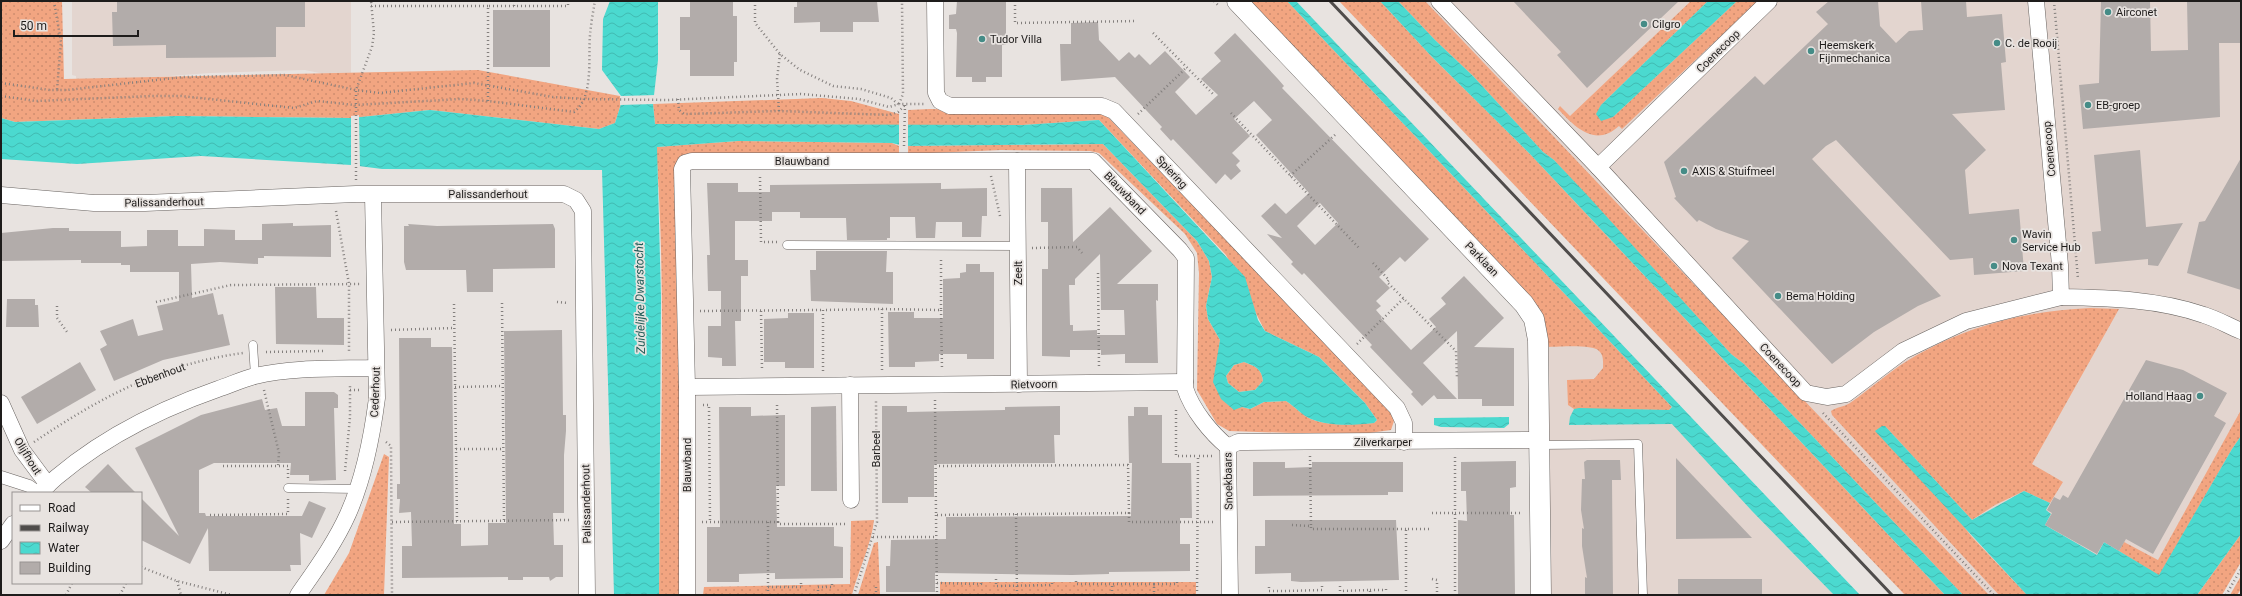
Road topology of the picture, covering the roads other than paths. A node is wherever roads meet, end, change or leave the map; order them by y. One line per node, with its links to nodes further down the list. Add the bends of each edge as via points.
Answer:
1 (935, 1): 22 (street, Spiering, via 936,93 940,101 950,106 1102,106 1114,111 1397,408 1404,423)
2 (1237, 1): 23 (street, Parklaan, via 1524,304 1534,319 1538,340)
3 (1439, 1): 7 (street, Coenecoop)
4 (1769, 1): 7 (street, Coenecoop)
5 (2036, 1): 12 (street, Coenecoop, via 2060,265)
6 (1017, 161): 11 (street, Zeelt); 17 (street, Blauwband, via 1093,161 1186,258); 20 (street, Blauwband, via 685,163 682,169)
7 (1598, 167): 12 (street, Coenecoop, via 1806,393 1827,397 1846,394 1903,351 1966,321)
8 (1, 195): 9 (street, Palissanderhout, via 94,203 145,203)
9 (373, 195): 15 (street, Cederhout); 33 (street, Palissanderhout, via 564,194 576,200 584,211)
10 (787, 245): 11 (lane)
11 (1014, 247): 18 (street, Zeelt)
12 (2060, 298): 13 (street, Coenecoop, via 2101,298 2161,304 2204,315)
13 (2241, 331)
14 (254, 348): 16 (lane)
15 (376, 368): 16 (street, via 292,370); 27 (street, Cederhout, via 377,398 373,429)
16 (257, 376): 28 (street, via 160,411 104,441)
17 (1180, 382): 18 (street, Rietvoorn); 24 (street, Snoekbaars, via 1214,436)
18 (1019, 384): 19 (street, Rietvoorn)
19 (850, 385): 20 (street, Rietvoorn); 29 (street)
20 (687, 387): 34 (street, Blauwband)
21 (1, 403): 28 (street, Olijfhout)
22 (1404, 442): 23 (street, Zilverkarper); 24 (street, Zilverkarper, via 1238,442)
23 (1539, 443): 36 (street, Parklaan); 37 (lane, via 1638,444)
24 (1228, 451): 35 (street, Snoekbaars)
25 (1, 477): 28 (street)
26 (288, 488): 27 (lane)
27 (350, 489): 32 (street, Cederhout, via 339,532)
28 (42, 490)
29 (851, 500)
30 (12, 525): 31 (street)
31 (1, 541)
32 (298, 595)
33 (587, 595)
34 (687, 595)
35 (1230, 595)
36 (1541, 595)
37 (1643, 595)

